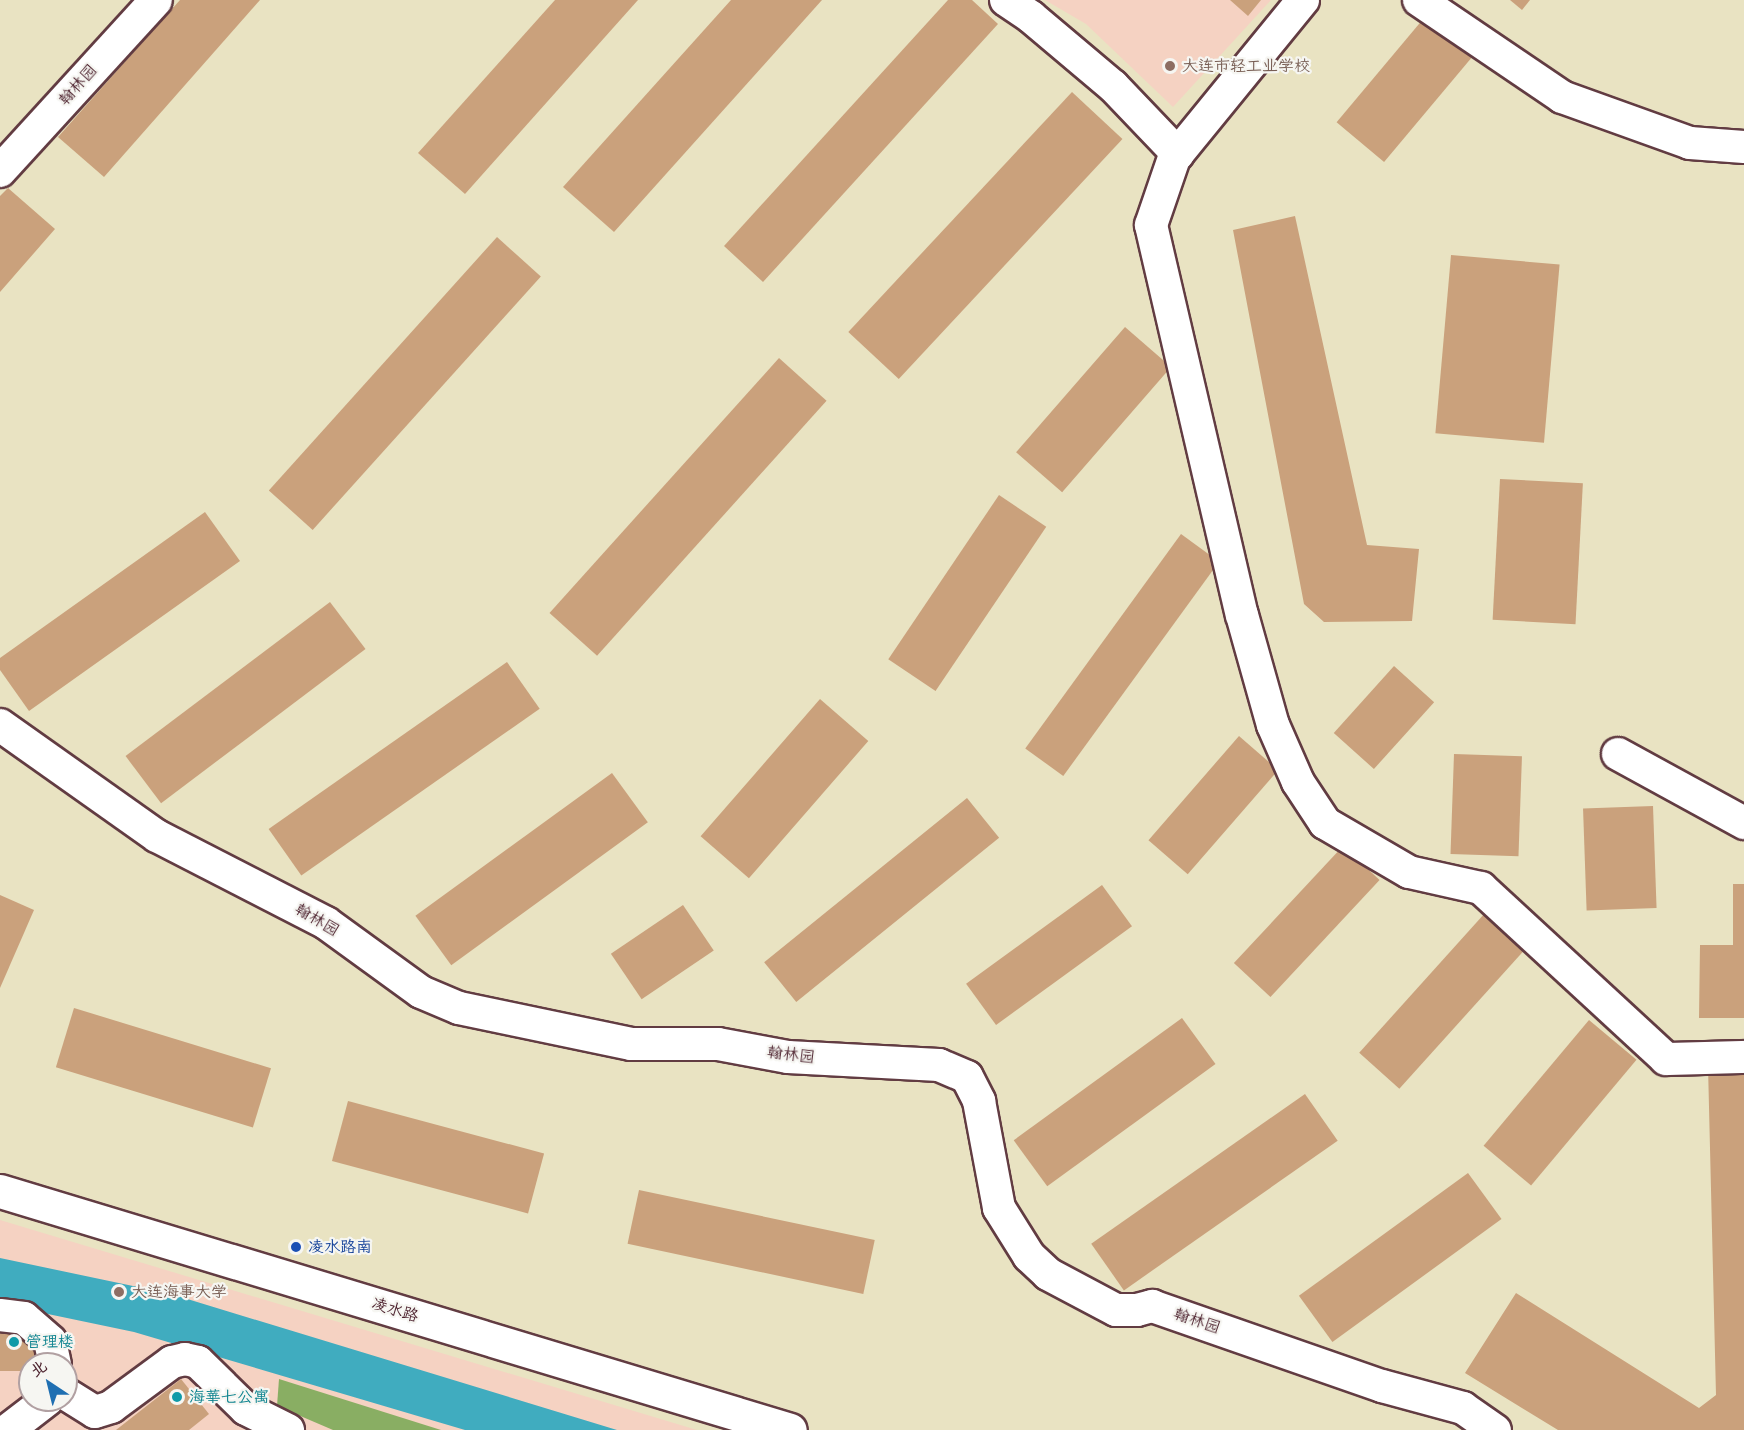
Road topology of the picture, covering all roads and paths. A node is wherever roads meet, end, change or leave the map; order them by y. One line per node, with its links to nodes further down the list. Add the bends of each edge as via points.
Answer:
1 (156, 0): 7 (street, 翰林园)
2 (1006, 0): 6 (street, via 1113,86)
3 (1303, 0): 6 (street)
4 (1419, 0): 5 (street, via 1562,97 1690,143)
5 (1744, 147)
6 (1178, 154): 11 (street, via 1151,225 1242,615 1273,725 1298,782 1325,823 1409,872 1481,888 1666,1059)
7 (0, 171)
8 (0, 725): 22 (street, 翰林园, via 157,836 326,923 421,992 459,1008 632,1044 718,1044 788,1057 939,1065 967,1077 979,1101 999,1208 1029,1256 1048,1274 1116,1310 1152,1306 1382,1386 1463,1408)
9 (1618, 754): 10 (street)
10 (1744, 823)
11 (1744, 1057)
12 (0, 1191): 21 (main road, 凌水路)
13 (0, 1315): 14 (street, via 24,1318 50,1341)
14 (52, 1352)
15 (78, 1401): 16 (street, via 95,1412)
16 (111, 1407): 19 (street); 20 (street, via 172,1362 185,1359 198,1362 246,1409)
17 (31, 1412): 18 (street)
18 (8, 1430)
19 (80, 1430)
20 (287, 1430)
21 (790, 1430)
22 (1495, 1430)

